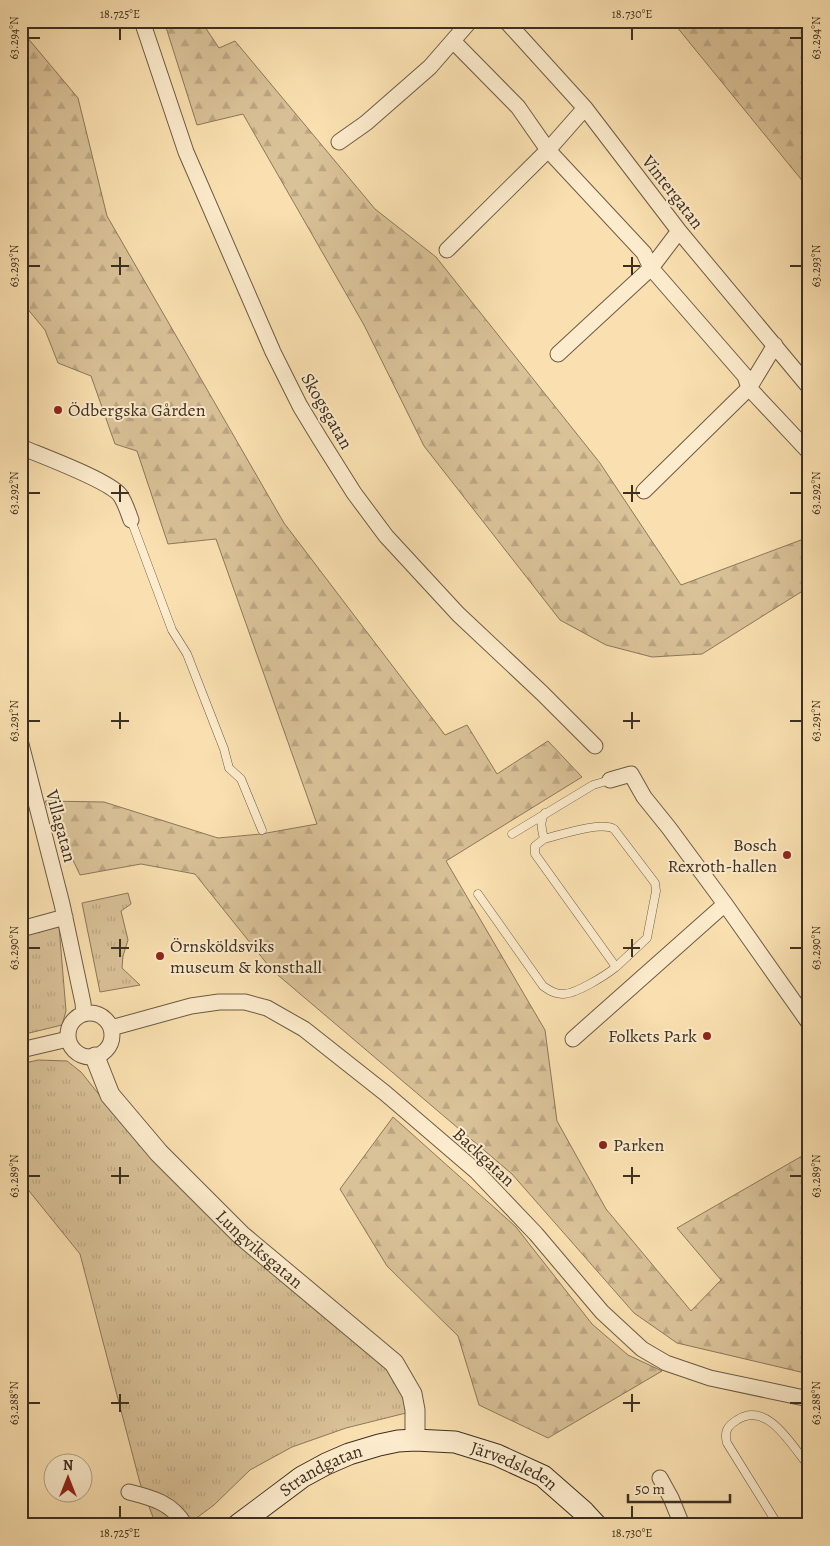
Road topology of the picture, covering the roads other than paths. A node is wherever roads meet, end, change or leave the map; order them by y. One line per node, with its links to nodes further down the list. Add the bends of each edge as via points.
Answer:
1 (142, 21): 20 (street, Skogsgatan, via 186,152 273,352 320,439 386,536 458,614)
2 (470, 21): 4 (street)
3 (506, 21): 5 (street, Vintergatan)
4 (453, 41): 6 (street, via 430,67 366,123); 7 (street, via 518,107)
5 (585, 108): 7 (street); 8 (street, Vintergatan)
6 (339, 142)
7 (548, 150): 9 (street); 10 (street, via 644,253)
8 (679, 231): 10 (street); 11 (street, Vintergatan)
9 (447, 250)
10 (651, 268): 12 (street); 14 (street, via 745,376)
11 (775, 345): 13 (street, Vintergatan); 14 (street)
12 (558, 354)
13 (809, 387)
14 (749, 388): 16 (street); 17 (street)
15 (21, 447): 18 (street, via 112,488 120,495)
16 (809, 452)
17 (644, 491)
18 (131, 520): 23 (lane, via 172,630 187,654 229,768 242,779)
19 (21, 744): 28 (street, Villagatan)
20 (595, 746)
21 (610, 780): 22 (lane, via 593,785); 27 (street, via 631,774 644,797)
22 (545, 813): 24 (lane); 25 (lane, via 541,826)
23 (262, 830)
24 (512, 834)
25 (544, 838): 30 (lane, via 535,846 536,854); 30 (lane, via 599,826 614,828 655,883 648,938)
26 (478, 894): 30 (lane, via 548,990 569,994 605,976)
27 (725, 904): 32 (street); 35 (street)
28 (65, 917): 29 (street); 31 (street, Villagatan)
29 (21, 929)
30 (616, 966)
31 (84, 1014): 33 (street, via 103,1017); 34 (street, via 70,1027)
32 (809, 1023)
33 (110, 1028): 37 (street, via 111,1042 102,1054); 38 (street, Backgatan, via 190,1006 219,1002 244,1002 268,1008 304,1029 378,1087 476,1172 536,1234 602,1312 642,1349 666,1362 710,1378)
34 (68, 1039): 36 (street); 37 (street, via 75,1051)
35 (573, 1039)
36 (21, 1050)
37 (95, 1057): 39 (street, Lungviksgatan, via 110,1095 160,1153 241,1235 394,1363 412,1394)
38 (809, 1399)
39 (415, 1440): 44 (main road, Strandgatan, via 379,1445 326,1464 302,1477); 45 (main road, Järvedsleden, via 455,1442 497,1455 534,1472)
40 (809, 1466): 47 (lane, via 783,1432 760,1416 740,1418 729,1425 725,1435 727,1443)
41 (660, 1478): 46 (street)
42 (129, 1492): 43 (street, via 162,1502)
43 (186, 1525)
44 (238, 1525)
45 (596, 1525)
46 (682, 1525)
47 (778, 1525)

